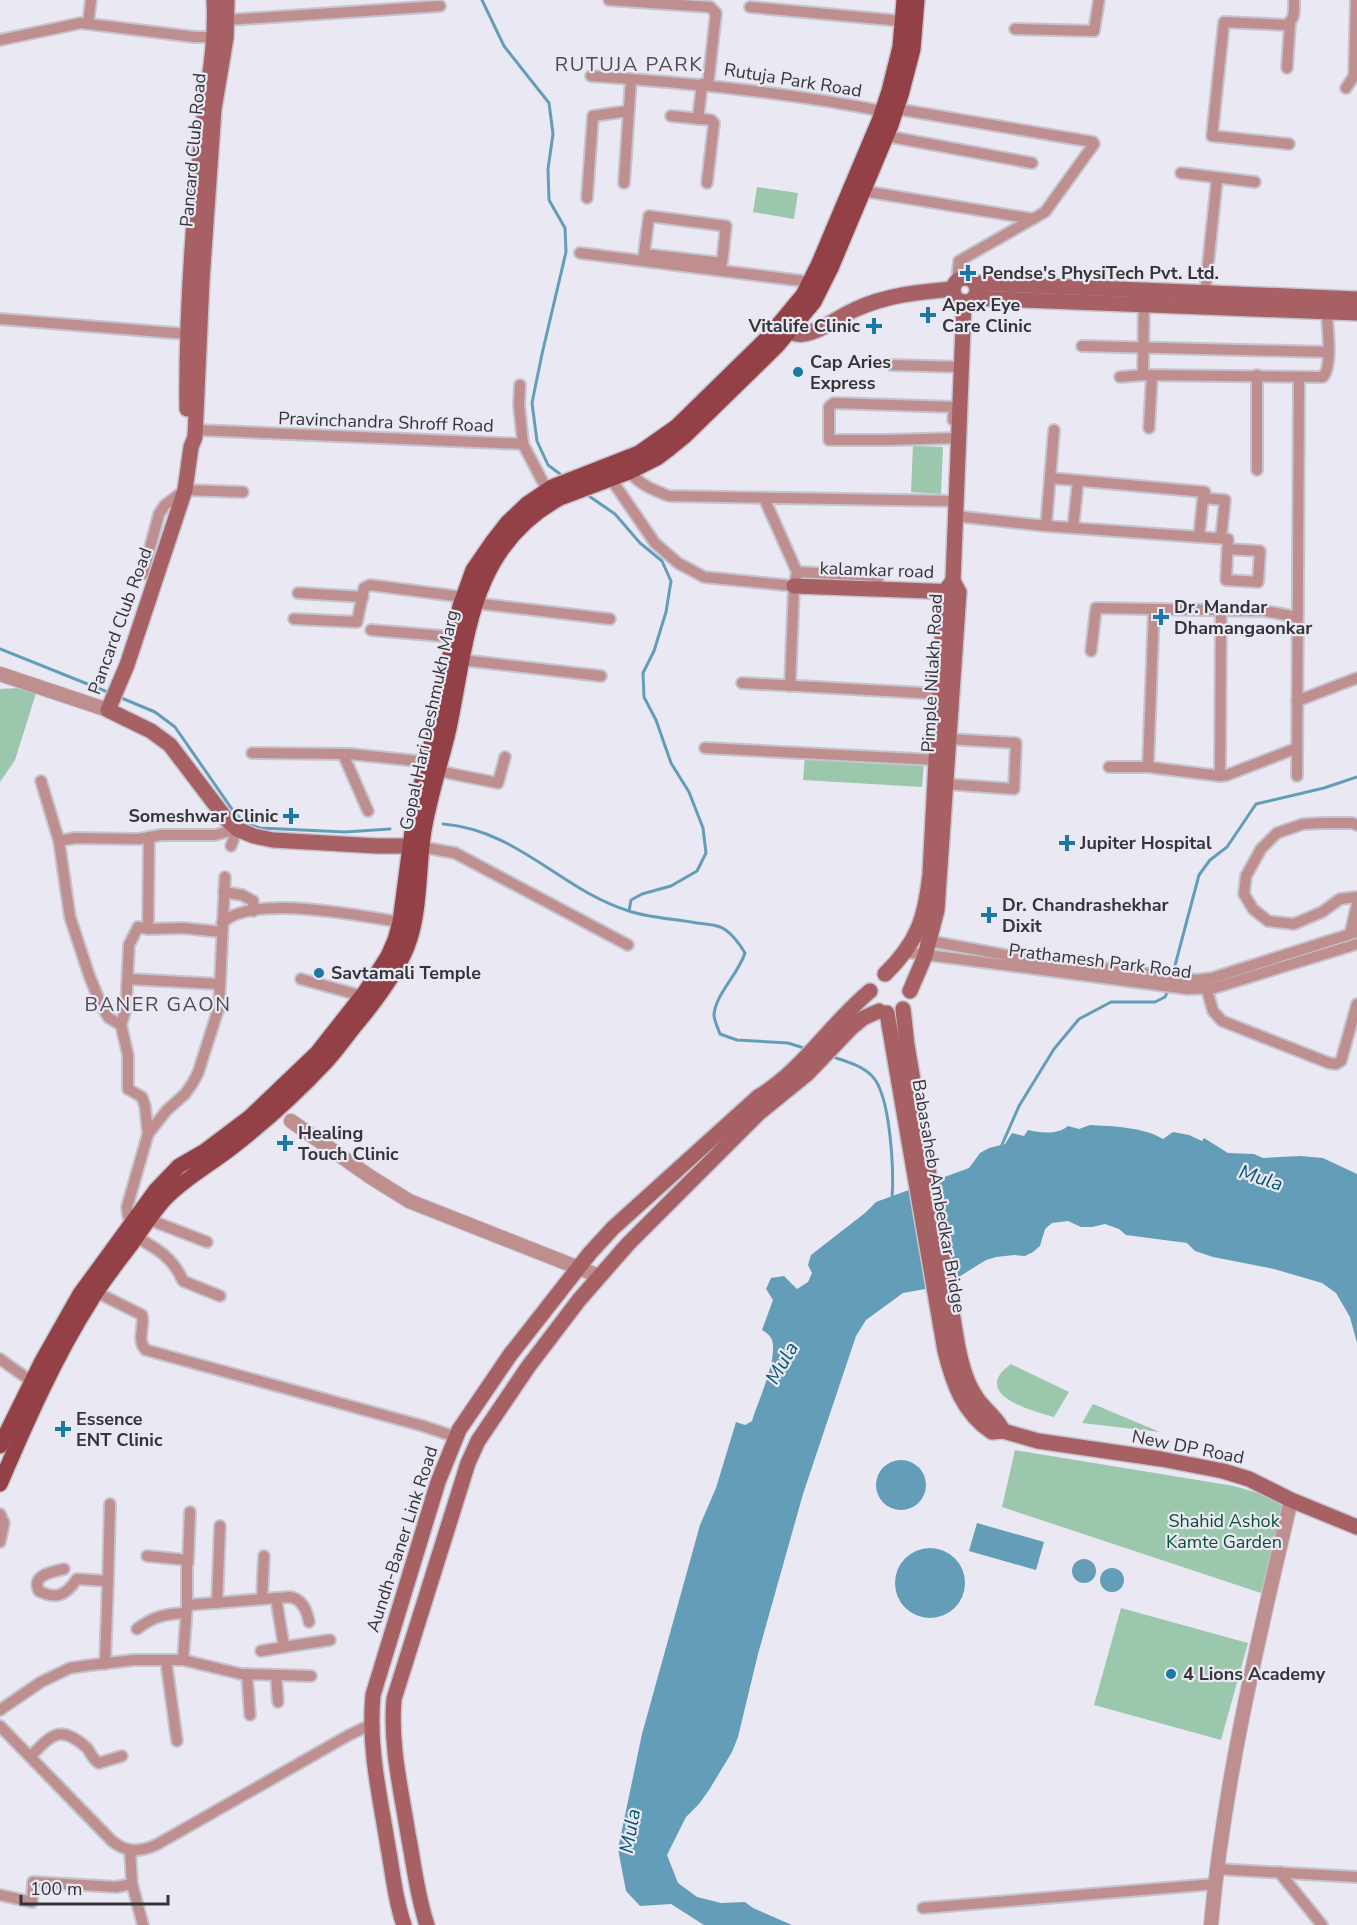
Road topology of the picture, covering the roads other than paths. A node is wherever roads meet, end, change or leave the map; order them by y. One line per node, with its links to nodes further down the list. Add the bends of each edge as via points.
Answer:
1 (90, 0): 15 (street)
2 (214, 0): 17 (main road, Pancard Club Road)
3 (226, 0): 12 (main road, Pancard Club Road)
4 (609, 0): 22 (street, via 714,9)
5 (904, 0): 13 (main road, Gopal Hari Deshmukh Marg)
6 (917, 0): 24 (main road, Gopal Hari Deshmukh Marg, via 913,49)
7 (1099, 0): 16 (street, via 1094,31)
8 (1294, 0): 14 (street, via 1294,17)
9 (1356, 0): 23 (street, via 1354,76)
10 (440, 6): 12 (street)
11 (750, 7): 13 (street)
12 (227, 20): 17 (main road, Pancard Club Road)
13 (902, 21): 24 (main road, Gopal Hari Deshmukh Marg)
14 (1290, 22): 19 (street); 29 (street, via 1285,25 1224,21 1212,136)
15 (88, 24): 17 (street); 18 (street)
16 (1015, 28)
17 (220, 38): 52 (main road, Pancard Club Road, via 194,209); 64 (main road, Pancard Club Road, via 202,280)
18 (0, 40)
19 (1287, 68)
20 (591, 76): 21 (street, Rutuja Park Road)
21 (631, 79): 22 (street, Rutuja Park Road); 25 (street)
22 (705, 84): 24 (street, Rutuja Park Road); 27 (street)
23 (1346, 88)
24 (889, 110): 28 (main road, Gopal Hari Deshmukh Marg); 38 (street, Rutuja Park Road, via 1094,142 1049,213); 41 (main road, Gopal Hari Deshmukh Marg)
25 (628, 111): 34 (street); 37 (street, via 593,116)
26 (671, 116): 27 (street)
27 (698, 119): 35 (street, via 711,120 716,125)
28 (886, 136): 30 (street); 36 (main road, Gopal Hari Deshmukh Marg)
29 (1288, 144)
30 (1032, 163)
31 (1181, 173): 32 (street)
32 (1217, 179): 33 (street); 43 (street)
33 (1255, 182)
34 (624, 183)
35 (707, 183)
36 (863, 191): 38 (street); 47 (main road, Gopal Hari Deshmukh Marg, via 831,268)
37 (587, 198)
38 (1033, 219): 42 (street, via 958,261)
39 (580, 253): 40 (street)
40 (690, 263): 40 (street, via 644,254 649,216 726,226 722,263); 41 (street)
41 (811, 282): 47 (main road, Gopal Hari Deshmukh Marg)
42 (955, 285): 44 (main road, via 956,298); 44 (main road, via 966,278); 51 (main road, via 882,299 803,335)
43 (1205, 294): 45 (main road); 48 (main road)
44 (971, 295): 45 (main road); 57 (main road)
45 (1144, 298): 48 (main road); 54 (street)
46 (1357, 300): 48 (main road)
47 (805, 303): 51 (main road, Gopal Hari Deshmukh Marg)
48 (1327, 305): 49 (main road); 55 (street)
49 (1357, 313)
50 (0, 319): 52 (street)
51 (785, 328): 70 (main road, Gopal Hari Deshmukh Marg, via 685,436 657,458); 74 (main road, Gopal Hari Deshmukh Marg, via 657,442)
52 (187, 334): 68 (main road, Pancard Club Road, via 187,436)
53 (1082, 346): 54 (street)
54 (1144, 348): 55 (street); 58 (street)
55 (1328, 352): 61 (street, via 1327,372 1323,376)
56 (891, 365): 57 (street)
57 (962, 367): 66 (main road)
58 (1147, 375): 59 (street); 60 (street); 63 (street)
59 (1257, 375): 61 (street); 69 (street)
60 (1120, 377)
61 (1299, 378): 95 (street)
62 (520, 386): 67 (street)
63 (1149, 428)
64 (196, 430): 67 (street, Pravinchandra Shroff Road); 68 (main road, Pancard Club Road)
65 (1054, 430): 71 (street)
66 (956, 438): 66 (street, via 954,407 834,403 829,407 829,440); 80 (main road)
67 (523, 444): 77 (street)
68 (191, 447): 75 (main road, Pancard Club Road)
69 (1257, 470)
70 (629, 472): 72 (main road, Gopal Hari Deshmukh Marg); 79 (street, via 638,482 669,496)
71 (1050, 478): 73 (street); 82 (street)
72 (611, 479): 74 (main road, Gopal Hari Deshmukh Marg); 88 (street, via 655,543 678,563 704,577)
73 (1078, 481): 78 (street); 83 (street)
74 (582, 482): 77 (main road, Gopal Hari Deshmukh Marg)
75 (186, 490): 76 (street); 87 (street, via 159,514); 109 (main road, Pancard Club Road)
76 (243, 492)
77 (553, 492): 92 (main road, Gopal Hari Deshmukh Marg, via 516,532)
78 (1205, 492)
79 (764, 498): 80 (street); 88 (street)
80 (955, 501): 81 (main road)
81 (955, 516): 82 (street); 89 (main road)
82 (1046, 526): 83 (street)
83 (1073, 528): 84 (street)
84 (1199, 537): 85 (street); 85 (street, via 1203,498 1225,500)
85 (1221, 538): 86 (street, via 1228,539)
86 (1228, 549)
87 (143, 574)
88 (795, 579): 89 (main road, kalamkar road, via 877,590); 106 (street)
89 (952, 588): 107 (main road, Pimple Nilakh Road); 110 (main road, Pimple Nilakh Road)
90 (298, 593): 91 (street)
91 (363, 597): 92 (street, via 364,588 370,585); 96 (street, via 358,620 353,624)
92 (468, 600): 97 (street); 99 (main road, Gopal Hari Deshmukh Marg); 101 (main road, Gopal Hari Deshmukh Marg)
93 (1154, 609): 94 (street); 100 (street, via 1096,608); 119 (street)
94 (1221, 611): 95 (street, via 1265,611); 120 (street)
95 (1297, 617): 108 (street)
96 (294, 619)
97 (610, 619)
98 (371, 630): 99 (street)
99 (454, 637): 117 (main road, Gopal Hari Deshmukh Marg)
100 (1091, 651)
101 (462, 660): 103 (street); 117 (main road, Gopal Hari Deshmukh Marg)
102 (0, 674): 109 (street)
103 (601, 676)
104 (1357, 678): 108 (street)
105 (742, 683): 106 (street)
106 (790, 686): 107 (street)
107 (940, 694): 116 (main road, Pimple Nilakh Road)
108 (1297, 701): 112 (street)
109 (109, 708): 126 (main road, Pancard Club Road, via 170,745)
110 (949, 739): 123 (main road, Pimple Nilakh Road); 123 (street, via 1016,743 1014,789)
111 (705, 748): 116 (street)
112 (1297, 748): 120 (street); 121 (street)
113 (252, 753): 114 (street)
114 (343, 754): 117 (street); 124 (street)
115 (505, 757): 117 (street, via 498,783)
116 (936, 760): 140 (main road, Pimple Nilakh Road, via 926,908)
117 (432, 767): 130 (main road, Gopal Hari Deshmukh Marg, via 415,809)
118 (1109, 767): 119 (street)
119 (1148, 767): 120 (street)
120 (1220, 776)
121 (1297, 776)
122 (41, 781): 128 (street)
123 (946, 784): 143 (main road, Pimple Nilakh Road, via 939,892)
124 (368, 811)
125 (1357, 825): 133 (street, via 1304,824 1277,833 1261,849 1246,876 1244,894 1253,909 1268,921 1294,924 1340,899)
126 (237, 829): 127 (street, via 215,835); 129 (street); 130 (main road, Pancard Club Road, via 273,840)
127 (149, 837): 128 (street, via 75,838); 138 (street)
128 (59, 842): 156 (street, via 70,917 89,975 109,1018)
129 (231, 846)
130 (416, 846): 136 (main road, Gopal Hari Deshmukh Marg); 142 (street, via 456,853); 162 (main road, Gopal Hari Deshmukh Marg, via 413,924 400,962 376,1000 331,1056)
131 (225, 877): 132 (street)
132 (224, 892): 135 (street, via 248,897 253,901); 137 (street)
133 (1357, 897)
134 (1357, 904): 139 (street)
135 (253, 911): 136 (street, via 309,908); 137 (street, via 234,915)
136 (400, 922): 152 (main road, Gopal Hari Deshmukh Marg, via 388,956)
137 (222, 928): 138 (street); 148 (street)
138 (148, 929): 146 (street, via 138,927 129,945)
139 (1354, 933): 149 (street, Prathamesh Park Road)
140 (914, 938): 143 (street, Prathamesh Park Road); 144 (main road, Pimple Nilakh Road)
141 (1357, 944): 149 (street, Prathamesh Park Road, via 1214,988)
142 (628, 945)
143 (928, 949): 144 (street, Prathamesh Park Road); 149 (street, Prathamesh Park Road, via 1152,974); 149 (street, Prathamesh Park Road, via 1175,988); 151 (main road, Pimple Nilakh Road)
144 (905, 952): 145 (main road, Pimple Nilakh Road)
145 (885, 974): 150 (main road, via 875,980); 151 (main road, via 898,975)
146 (128, 979): 148 (street); 156 (street)
147 (301, 979): 152 (street)
148 (219, 984): 163 (street, via 219,1007 198,1073 185,1094)
149 (1205, 984): 159 (street, via 1213,1011 1222,1021 1329,1063 1341,1060)
150 (870, 991): 155 (main road, via 873,1004); 157 (main road, via 854,1004)
151 (910, 991): 154 (main road)
152 (362, 996): 162 (main road, Gopal Hari Deshmukh Marg)
153 (1357, 1004): 159 (street)
154 (903, 1010): 155 (main road); 158 (main road)
155 (883, 1012): 157 (main road, via 863,1018); 158 (main road)
156 (122, 1025): 163 (street, via 128,1055 128,1089 142,1096)
157 (832, 1038): 161 (main road, via 802,1070)
158 (900, 1046): 170 (main road, Babasaheb Ambedkar Bridge)
159 (1345, 1049): 160 (street)
160 (1357, 1052)
161 (759, 1105): 166 (main road, Aundh-Baner Link Road, via 613,1228); 167 (main road)
162 (271, 1106): 164 (main road, Gopal Hari Deshmukh Marg, via 175,1170 156,1190); 166 (street, via 288,1113 291,1121 409,1201)
163 (148, 1134): 164 (street, via 127,1207 128,1216)
164 (141, 1226): 165 (street); 168 (main road, Gopal Hari Deshmukh Marg); 169 (street, via 178,1268 183,1281); 172 (main road, Gopal Hari Deshmukh Marg, via 80,1293)
165 (207, 1242)
166 (578, 1268): 167 (street); 173 (main road, Aundh-Baner Link Road, via 510,1355)
167 (599, 1276): 207 (main road, via 528,1367 471,1456 394,1699)
168 (96, 1293): 173 (street, via 142,1315 141,1343 146,1350); 175 (main road, Gopal Hari Deshmukh Marg, via 52,1370)
169 (220, 1296)
170 (952, 1350): 176 (main road, New DP Road, via 953,1381 966,1406 992,1432 1214,1469 1249,1479)
171 (0, 1359): 172 (street)
172 (31, 1382): 174 (main road, Gopal Hari Deshmukh Marg)
173 (456, 1437): 206 (main road, Aundh-Baner Link Road, via 438,1482 373,1695)
174 (0, 1446)
175 (0, 1484)
176 (1291, 1500): 181 (main road, New DP Road); 213 (street, via 1248,1689)
177 (110, 1504): 187 (street)
178 (190, 1512): 185 (street)
179 (0, 1514): 182 (street, via 4,1523)
180 (220, 1526): 190 (street)
181 (1357, 1527)
182 (0, 1542)
183 (147, 1556): 185 (street, via 184,1559)
184 (264, 1556): 189 (street)
185 (188, 1563): 191 (street)
186 (64, 1569): 187 (street, via 45,1573 36,1586 39,1591 60,1595 77,1579)
187 (108, 1581): 199 (street)
188 (276, 1598): 189 (street); 192 (street, via 297,1599); 195 (street)
189 (262, 1599): 190 (street)
190 (217, 1603): 191 (street)
191 (187, 1609): 193 (street, via 150,1619); 198 (street)
192 (309, 1622)
193 (137, 1629)
194 (330, 1640): 195 (street)
195 (284, 1647): 196 (street)
196 (261, 1651)
197 (166, 1660): 198 (street); 199 (street); 209 (street)
198 (183, 1660): 200 (street)
199 (105, 1664): 204 (street, via 70,1668)
200 (247, 1674): 201 (street); 205 (street)
201 (276, 1675): 202 (street); 203 (street)
202 (311, 1676)
203 (278, 1702)
204 (0, 1710)
205 (250, 1715)
206 (370, 1725): 207 (main road); 212 (street, via 156,1845); 221 (main road, Aundh-Baner Link Road)
207 (392, 1725): 222 (main road)
208 (0, 1726): 210 (street)
209 (177, 1741)
210 (31, 1756): 211 (street, via 58,1733 68,1734 99,1763); 212 (street, via 112,1841)
211 (122, 1756)
212 (130, 1851): 216 (street)
213 (1216, 1869): 214 (street); 217 (street)
214 (1279, 1872): 215 (street); 224 (street)
215 (1357, 1878)
216 (132, 1884): 218 (street, via 116,1887 33,1882 32,1902); 220 (street)
217 (1215, 1884): 219 (street); 223 (street)
218 (0, 1895)
219 (923, 1908)
220 (143, 1925)
221 (404, 1925)
222 (427, 1925)
223 (1211, 1925)
224 (1322, 1925)

